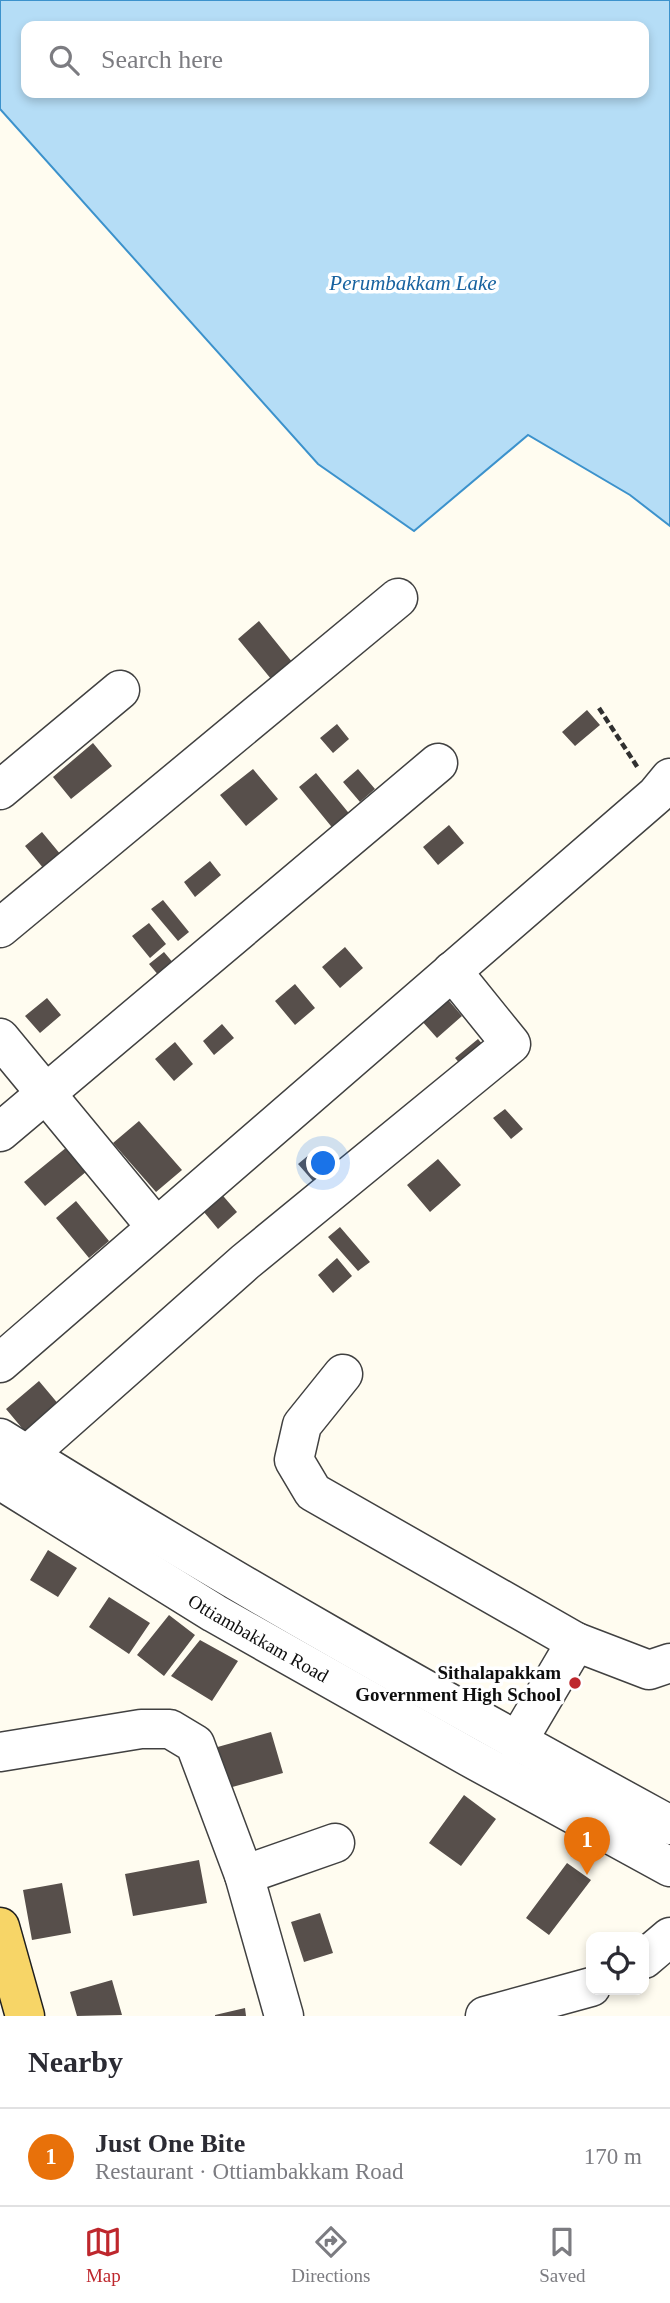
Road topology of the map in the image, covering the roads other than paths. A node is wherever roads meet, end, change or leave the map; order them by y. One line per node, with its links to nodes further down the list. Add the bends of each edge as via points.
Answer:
1 (398, 598): 6 (street)
2 (120, 690): 5 (street)
3 (438, 763): 9 (street)
4 (663, 786): 7 (street)
5 (0, 790)
6 (0, 928)
7 (452, 971): 11 (street); 14 (street, via 511,1044)
8 (0, 1038): 9 (street)
9 (45, 1093): 10 (street); 11 (street)
10 (0, 1132)
11 (156, 1227): 12 (street)
12 (0, 1363)
13 (343, 1374): 15 (street, via 302,1425 294,1460 313,1492)
14 (7, 1463): 17 (street, Ottiambakkam Road, via 149,1531); 21 (street, Ottiambakkam Road, via 214,1614)
15 (576, 1642): 16 (street, via 649,1670); 17 (street)
16 (670, 1663)
17 (517, 1742): 19 (street, Ottiambakkam Road)
18 (0, 1752): 22 (street, via 141,1729 170,1729 195,1744)
19 (670, 1825)
20 (335, 1843): 22 (street)
21 (670, 1867)
22 (244, 1875): 28 (street)
23 (0, 1927): 27 (main road)
24 (670, 1937): 25 (street)
25 (649, 1955)
26 (586, 1988): 29 (street)
27 (25, 2016)
28 (284, 2016)
29 (485, 2016)

